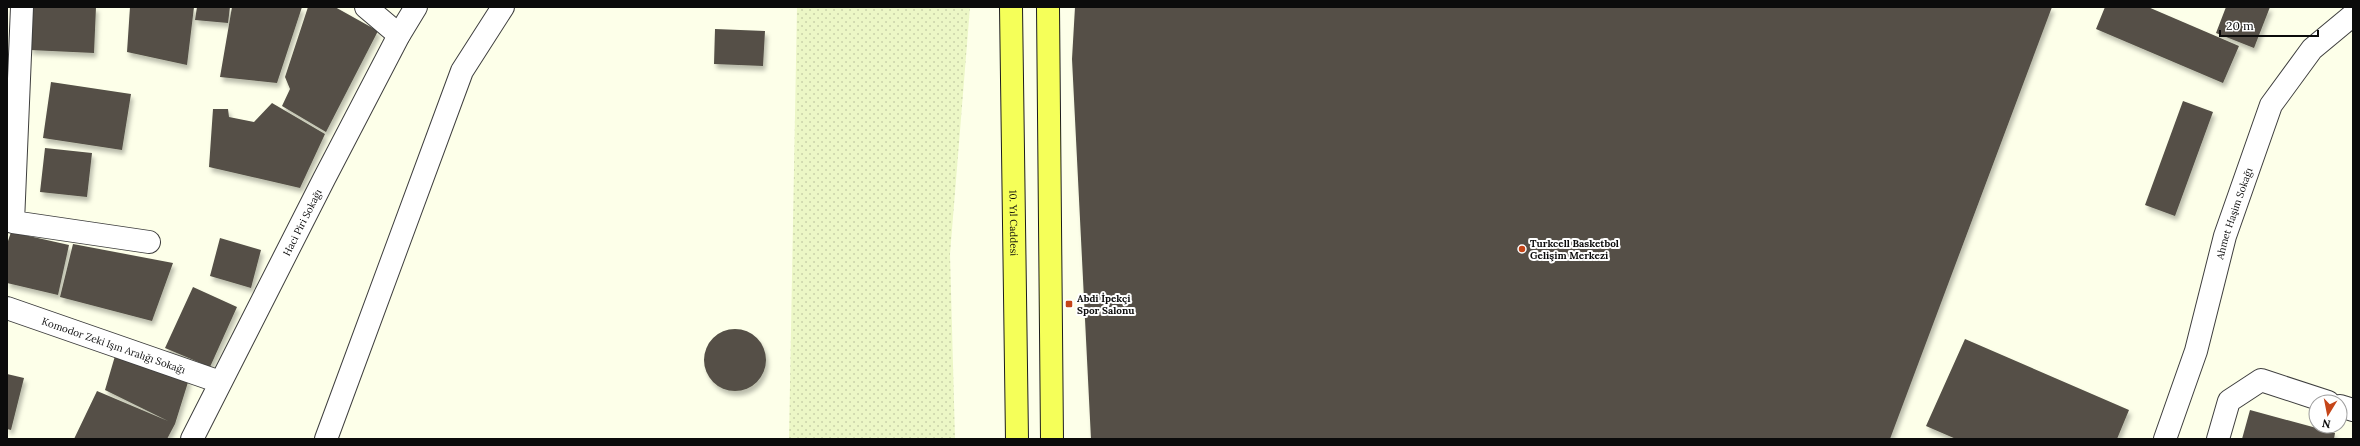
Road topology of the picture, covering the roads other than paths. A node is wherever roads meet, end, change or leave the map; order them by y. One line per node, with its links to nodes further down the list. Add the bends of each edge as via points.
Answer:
1 (22, 7): 9 (street, via 13,222)
2 (366, 7): 8 (street)
3 (416, 7): 8 (street, Haci Piri Sokağı)
4 (503, 7): 14 (street, via 462,71)
5 (1012, 7): 15 (main road, 10. Yıl Caddesi)
6 (1048, 7): 16 (main road)
7 (2353, 16): 17 (street, Ahmet Haşim Sokağı, via 2312,49 2271,105 2225,236 2196,351)
8 (399, 35): 11 (street, Haci Piri Sokağı)
9 (149, 242)
10 (7, 308): 11 (street, Komodor Zeki Işın Aralığı Sokağı)
11 (220, 382): 13 (street, Haci Piri Sokağı)
12 (2308, 395): 18 (street, via 2261,380 2229,401)
13 (192, 439)
14 (326, 439)
15 (1017, 439)
16 (1052, 439)
17 (2165, 439)
18 (2218, 439)

